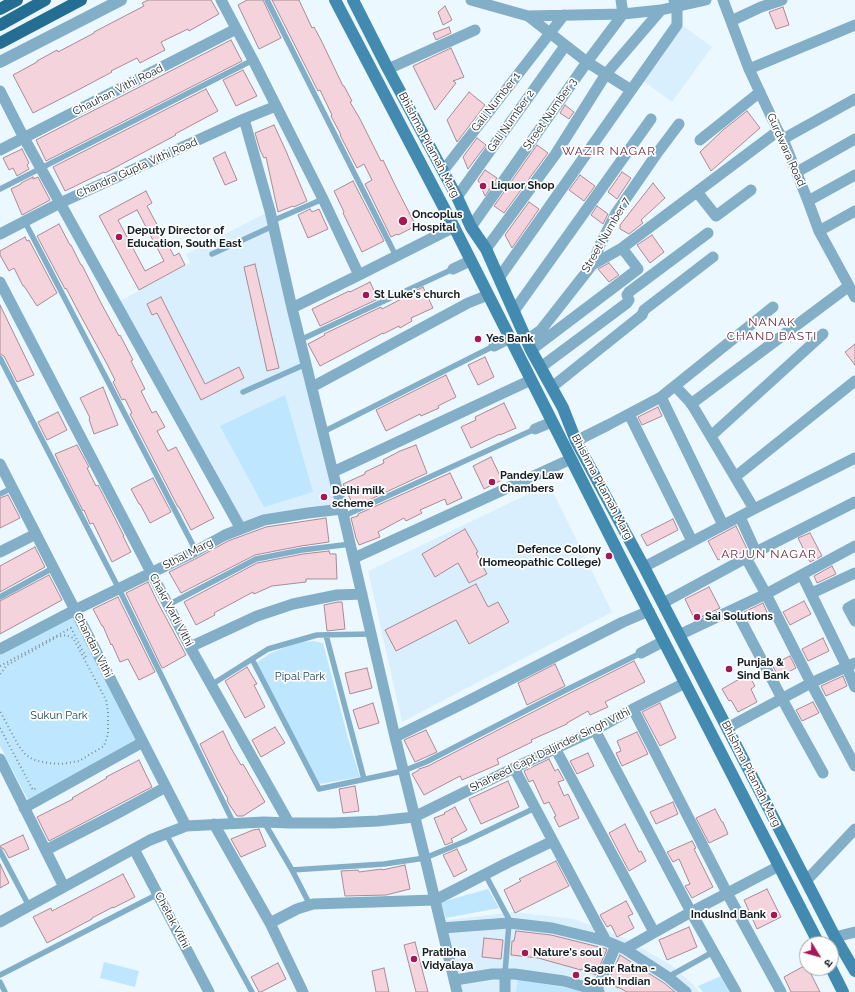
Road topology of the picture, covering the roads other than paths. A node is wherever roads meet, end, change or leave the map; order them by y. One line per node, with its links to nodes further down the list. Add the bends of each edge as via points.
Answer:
1 (17, 0): 15 (main road)
2 (45, 0): 21 (main road)
3 (81, 0): 26 (main road)
4 (121, 0): 29 (street)
5 (220, 0): 23 (street)
6 (267, 0): 69 (lane)
7 (335, 0): 62 (main road, Bhishma Pitamah Marg)
8 (353, 0): 32 (main road, Bhishma Pitamah Marg)
9 (471, 0): 19 (street)
10 (621, 0): 17 (street)
11 (706, 0): 14 (street)
12 (723, 0): 20 (street, Gurdwara Road)
13 (782, 0): 20 (street)
14 (676, 3): 16 (street); 34 (street, via 677,25)
15 (0, 9)
16 (661, 10): 17 (street); 33 (street)
17 (623, 14): 18 (street); 30 (street, Street Number 3)
18 (564, 15): 19 (street); 25 (street, Gali Number 1)
19 (528, 16): 25 (street)
20 (731, 21): 31 (street, Gurdwara Road)
21 (0, 24)
22 (854, 26): 31 (street)
23 (236, 29): 28 (street); 43 (street, Chauhan Vithi Road)
24 (475, 30): 32 (street)
25 (550, 33): 27 (street); 48 (street, Gali Number 1)
26 (0, 43)
27 (565, 46): 30 (street); 54 (street, Gali Number 2)
28 (253, 60): 38 (street); 47 (lane)
29 (0, 62)
30 (587, 62): 33 (street); 61 (street, Street Number 3)
31 (749, 69): 36 (street, Gurdwara Road)
32 (388, 70): 48 (main road, Bhishma Pitamah Marg)
33 (606, 74): 34 (street); 67 (street, via 555,155)
34 (631, 90): 75 (street)
35 (0, 92): 43 (street)
36 (760, 92): 42 (street, Gurdwara Road); 45 (street)
37 (855, 99): 42 (street)
38 (276, 106): 39 (street, Chandra Gupta Vithi Road); 55 (street)
39 (244, 119): 57 (street, Chandra Gupta Vithi Road); 60 (street)
40 (651, 119): 82 (street)
41 (679, 124): 72 (street, Street Number 7, via 616,213)
42 (780, 135): 49 (street, Gurdwara Road); 53 (street)
43 (24, 138): 46 (street, Chauhan Vithi Road); 47 (street)
44 (855, 139): 49 (street)
45 (700, 140)
46 (0, 150)
47 (41, 168): 51 (lane); 57 (street)
48 (443, 171): 54 (main road, Bhishma Pitamah Marg)
49 (797, 172): 56 (street, Gurdwara Road)
50 (855, 176): 56 (street)
51 (0, 189)
52 (751, 190): 53 (street, via 716,216)
53 (697, 192): 66 (street)
54 (457, 197): 61 (main road, Bhishma Pitamah Marg)
55 (323, 199): 60 (lane); 74 (street)
56 (808, 201): 63 (street, Gurdwara Road)
57 (60, 203): 59 (street, Chandra Gupta Vithi Road); 117 (street)
58 (855, 211): 63 (street)
59 (25, 222): 65 (street, Chandra Gupta Vithi Road); 122 (lane)
60 (273, 223): 68 (lane); 81 (street)
61 (471, 227): 67 (main road, Bhishma Pitamah Marg)
62 (454, 228): 69 (street); 71 (main road, Bhishma Pitamah Marg)
63 (819, 231): 77 (street, Gurdwara Road)
64 (708, 233): 90 (street, via 629,292 627,303)
65 (0, 234)
66 (622, 248): 72 (street); 86 (street, via 638,269)
67 (486, 249): 75 (main road, Bhishma Pitamah Marg)
68 (212, 254)
69 (396, 256): 74 (street)
70 (714, 257): 94 (street, via 644,310 642,315)
71 (470, 261): 73 (street); 78 (main road, Bhishma Pitamah Marg)
72 (592, 265): 86 (street, Street Number 7)
73 (453, 269): 85 (lane)
74 (359, 275): 81 (street)
75 (499, 278): 82 (main road, Bhishma Pitamah Marg)
76 (0, 282): 129 (street, Chakr Varti Vithi)
77 (849, 286): 79 (street, Gurdwara Road); 98 (street)
78 (488, 295): 84 (main road, Bhishma Pitamah Marg); 95 (street, via 468,303)
79 (855, 297)
80 (773, 307): 93 (street)
81 (292, 308): 85 (street)
82 (514, 311): 86 (main road, Bhishma Pitamah Marg)
83 (823, 334): 103 (street)
84 (510, 338): 87 (street); 91 (main road, Bhishma Pitamah Marg)
85 (300, 340): 89 (street)
86 (529, 345): 90 (main road, Bhishma Pitamah Marg)
87 (494, 346): 102 (lane)
88 (0, 358): 132 (lane)
89 (306, 364): 95 (street); 96 (lane)
90 (541, 367): 94 (main road, Bhishma Pitamah Marg)
91 (531, 380): 100 (main road, Bhishma Pitamah Marg); 108 (street)
92 (855, 381): 109 (street)
93 (675, 386): 97 (street); 98 (street)
94 (552, 387): 104 (main road, Bhishma Pitamah Marg)
95 (312, 388): 102 (street)
96 (243, 392)
97 (660, 397): 99 (street); 116 (street)
98 (691, 404): 103 (street)
99 (629, 414): 104 (street); 119 (street)
100 (552, 422): 101 (street); 106 (main road, Bhishma Pitamah Marg)
101 (535, 430): 114 (lane)
102 (323, 432): 108 (street)
103 (711, 436): 109 (street)
104 (576, 441): 127 (main road, Bhishma Pitamah Marg)
105 (855, 458): 113 (street)
106 (571, 459): 125 (street); 142 (main road, Bhishma Pitamah Marg)
107 (0, 464): 110 (street, Chandan Vithi)
108 (333, 472): 114 (street)
109 (735, 477): 113 (street)
110 (12, 488): 111 (lane); 118 (street, Chandan Vithi)
111 (0, 494)
112 (855, 502): 124 (street)
113 (754, 509): 115 (street)
114 (343, 512): 117 (street, Sthal Marg, via 308,513 264,520); 120 (street)
115 (740, 517): 116 (street); 124 (street)
116 (723, 525): 119 (street)
117 (241, 529): 122 (street, Sthal Marg)
118 (36, 534): 123 (street); 128 (street, Chandan Vithi)
119 (692, 541): 127 (street)
120 (350, 544): 125 (street); 139 (lane, via 256,559)
121 (855, 546): 131 (street)
122 (196, 551): 129 (street, Sthal Marg)
123 (0, 552)
124 (756, 552): 126 (street)
125 (354, 558): 133 (street)
126 (746, 558): 134 (street); 137 (street)
127 (644, 567): 137 (main road, Bhishma Pitamah Marg)
128 (53, 568): 136 (lane); 141 (street, Chandan Vithi)
129 (151, 573): 132 (street, Sthal Marg); 139 (street, Chakr Varti Vithi)
130 (855, 573): 135 (street)
131 (802, 575): 134 (street); 135 (street)
132 (119, 589): 141 (street, Sthal Marg); 177 (lane)
133 (362, 594): 144 (street); 148 (street, via 337,595 293,604 257,616)
134 (766, 594): 140 (street); 154 (street)
135 (812, 594): 152 (street)
136 (0, 597)
137 (662, 603): 145 (main road, Bhishma Pitamah Marg)
138 (855, 604): 143 (street, via 848,609)
139 (168, 605): 148 (street, Chakr Varti Vithi)
140 (736, 609): 145 (street); 157 (street)
141 (75, 610): 149 (street, Sthal Marg); 162 (street, Chandan Vithi)
142 (649, 611): 147 (main road, Bhishma Pitamah Marg); 161 (street)
143 (855, 621)
144 (371, 634): 146 (lane); 161 (street)
145 (679, 634): 159 (main road, Bhishma Pitamah Marg)
146 (326, 635): 151 (lane, via 317,635 268,649); 169 (lane)
147 (664, 641): 150 (street); 153 (main road, Bhishma Pitamah Marg)
148 (190, 648): 155 (street, Chakr Varti Vithi)
149 (0, 649)
150 (640, 653): 167 (lane, via 426,762)
151 (252, 659): 155 (lane); 169 (lane, via 319,788)
152 (851, 665): 154 (street); 156 (street)
153 (685, 683): 158 (street, Shaheed Capt Daljinder Singh Vithi); 186 (main road, Bhishma Pitamah Marg)
154 (811, 684): 157 (street); 165 (street)
155 (211, 685): 175 (street, Chakr Varti Vithi)
156 (855, 687)
157 (782, 699): 159 (street); 168 (street)
158 (633, 709): 160 (street, Shaheed Capt Daljinder Singh Vithi); 192 (street)
159 (727, 728): 189 (main road, Bhishma Pitamah Marg)
160 (595, 730): 163 (street, Shaheed Capt Daljinder Singh Vithi); 196 (street)
161 (395, 737): 167 (street)
162 (143, 742): 170 (street, Chandan Vithi); 171 (street)
163 (555, 748): 166 (street, Shaheed Capt Daljinder Singh Vithi); 201 (street)
164 (0, 759): 171 (street)
165 (855, 766)
166 (514, 768): 172 (street); 173 (street, Shaheed Capt Daljinder Singh Vithi)
167 (403, 771): 169 (lane); 173 (street)
168 (823, 773)
169 (364, 779)
170 (166, 787): 178 (street, Chandan Vithi); 183 (street)
171 (24, 808): 183 (street)
172 (535, 808): 181 (street); 185 (lane)
173 (414, 817): 175 (street, via 378,821); 185 (street)
174 (264, 822): 175 (street); 177 (street); 187 (lane)
175 (289, 823)
176 (214, 824): 177 (street); 178 (street); 198 (street)
177 (234, 824)
178 (186, 826): 180 (street)
179 (855, 829): 189 (street)
180 (166, 834): 182 (street); 219 (lane)
181 (553, 841): 188 (street); 206 (street)
182 (134, 849): 190 (street); 191 (street, Chetak Vithi)
183 (46, 850): 190 (street)
184 (0, 851): 195 (lane)
185 (425, 858): 187 (lane, via 384,864); 193 (street)
186 (779, 866): 192 (street); 203 (main road, Bhishma Pitamah Marg)
187 (292, 870): 194 (lane)
188 (485, 874): 193 (street); 199 (lane)
189 (806, 881): 204 (main road, Bhishma Pitamah Marg)
190 (64, 886): 195 (street)
191 (158, 894): 212 (lane); 218 (street, Chetak Vithi)
192 (727, 894): 196 (street); 226 (street)
193 (435, 900): 194 (street); 200 (street)
194 (310, 905): 198 (street)
195 (29, 906): 197 (street)
196 (691, 912): 201 (street); 209 (street)
197 (0, 922)
198 (270, 923): 220 (street)
199 (510, 923): 200 (street); 206 (street, via 552,928); 211 (lane)
200 (442, 928): 215 (street)
201 (654, 932): 208 (street)
202 (855, 932): 205 (street)
203 (815, 936)
204 (834, 936)
205 (839, 936)
206 (606, 941): 208 (street)
207 (839, 944): 210 (main road, Bhishma Pitamah Marg)
208 (621, 947): 214 (street); 223 (street)
209 (713, 952): 214 (lane); 225 (street)
210 (854, 968)
211 (505, 973): 215 (street); 222 (street); 223 (street, via 564,981)
212 (0, 975)
213 (835, 976): 227 (main road)
214 (668, 978): 224 (street)
215 (455, 980): 221 (street)
216 (0, 982): 217 (lane)
217 (5, 992)
218 (209, 992)
219 (252, 992)
220 (303, 992)
221 (457, 992)
222 (505, 992)
223 (597, 992)
224 (686, 992)
225 (736, 992)
226 (781, 992)
227 (843, 992)

